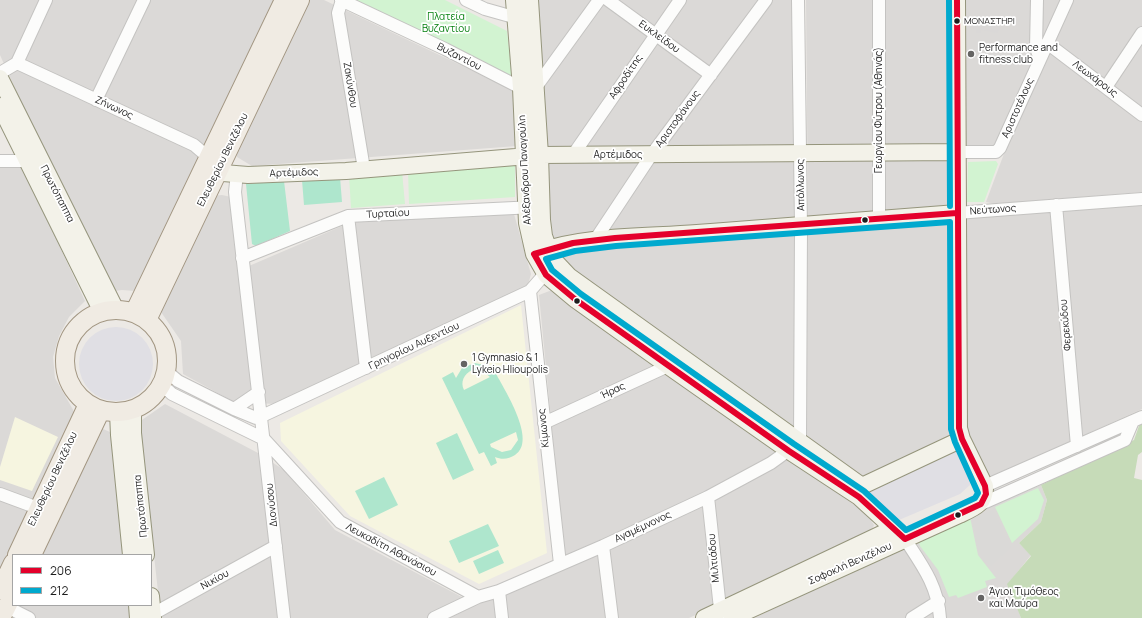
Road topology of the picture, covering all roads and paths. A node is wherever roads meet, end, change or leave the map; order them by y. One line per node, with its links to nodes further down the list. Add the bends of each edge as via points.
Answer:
1 (46, 0): 23 (street)
2 (144, 0): 29 (street)
3 (284, 0): 41 (main road, Ελευθερίου Βενιζέλου)
4 (300, 0): 41 (main road, Ελευθερίου Βενιζέλου)
5 (341, 0): 27 (street, Βυζαντίου); 42 (street, Ζακύνθου, via 338,13)
6 (466, 0): 18 (street, via 485,9)
7 (514, 0): 18 (street, Αλέξανδρου Παναγούλη)
8 (530, 0): 27 (street, Αλέξανδρου Παναγούλη)
9 (599, 0): 27 (street)
10 (608, 0): 20 (street, Ευκλείδου)
11 (680, 0): 20 (street, Αφροδίτης)
12 (766, 0): 25 (street, Αριστοφάνους)
13 (798, 0): 34 (street, Απόλλωνος)
14 (879, 0): 35 (street, Γεωργίου Φύτρου (Αθηνάς))
15 (957, 0): 33 (street)
16 (1037, 0): 22 (street, via 1036,48)
17 (1067, 0): 21 (street, Αριστοτέλους)
18 (517, 18): 27 (street, Αλέξανδρου Παναγούλη)
19 (1142, 33): 28 (street)
20 (655, 35): 25 (street, Ευκλείδου); 38 (street, Αφροδίτης)
21 (1047, 43): 22 (street, Αριστοτέλους); 28 (street, Λεωχάρους)
22 (1040, 59): 32 (street, Αριστοτέλους)
23 (17, 63): 24 (street); 29 (street, Ζήνωνος)
24 (0, 73)
25 (711, 74): 36 (street, Αριστοφάνους)
26 (0, 78): 56 (street, Πρωτόπαππα)
27 (528, 87): 37 (street, Αλέξανδρου Παναγούλη)
28 (1106, 87): 31 (street, Λεωχάρους)
29 (96, 100): 41 (street, Ζήνωνος, via 194,145)
30 (0, 106): 40 (street, Πρωτόπαππα)
31 (1142, 116)
32 (998, 150): 33 (street, Αρτέμιδος)
33 (957, 152): 35 (street, Αρτέμιδος); 47 (street)
34 (800, 153): 35 (street, Αρτέμιδος); 36 (street, Αρτέμιδος); 50 (street, Απόλλωνος)
35 (879, 153): 49 (street, Γεωργίου Φύτρου (Αθηνάς))
36 (652, 154): 38 (street, Αρτέμιδος); 51 (street, Αριστοφάνους)
37 (532, 155): 38 (street, Αρτέμιδος); 42 (street, Αρτέμιδος); 46 (street, Αλέξανδρου Παναγούλη)
38 (573, 155)
39 (0, 160): 40 (street)
40 (26, 161): 56 (street, Πρωτόπαππα)
41 (216, 163): 43 (street, Αρτέμιδος); 57 (main road, Ελευθερίου Βενιζέλου)
42 (364, 170): 43 (street, Αρτέμιδος, via 248,175)
43 (237, 173): 53 (street, Διονύσου, via 234,192)
44 (1142, 199): 45 (street, Νεύτωνος)
45 (1056, 205): 47 (street, Νεύτωνος); 70 (street, Φερεκύδου)
46 (534, 207): 48 (street, Τυρταίου); 52 (street, Αλέξανδρου Παναγούλη, via 544,236)
47 (957, 213): 49 (street, Νεύτωνος); 68 (street, via 959,428)
48 (348, 216): 53 (street, Τυρταίου); 59 (street)
49 (879, 220): 50 (street, Νεύτωνος)
50 (801, 226): 51 (street, Νεύτωνος); 69 (street, Απόλλωνος)
51 (595, 240): 52 (street, Νεύτωνος, via 561,244)
52 (541, 251): 54 (street, Αλέξανδρου Παναγούλη)
53 (242, 258): 61 (street, Διονύσου)
54 (552, 271): 55 (street, Γρηγορίου Αυξεντίου); 58 (street, Αλέξανδρου Παναγούλη, via 576,300)
55 (530, 291): 59 (street, Γρηγορίου Αυξεντίου); 66 (street, Κίμωνος)
56 (109, 311): 57 (main road); 62 (main road, via 88,318 77,327 69,339 65,353 65,368 69,382 77,394)
57 (140, 316): 60 (main road, via 157,330 164,343 167,357)
58 (673, 361): 66 (street, Ήρας); 69 (street, Αλέξανδρου Παναγούλη)
59 (366, 368): 64 (street, Γρηγορίου Αυξεντίου)
60 (164, 378): 62 (main road, via 149,399); 63 (street, via 178,381); 67 (street, via 172,394)
61 (259, 392): 63 (street); 64 (street, Διονύσου)
62 (110, 409): 76 (main road, Ελευθερίου Βενιζέλου); 83 (street, Πρωτόπαππα, via 119,435); 84 (street, Πρωτόπαππα, via 133,433)
63 (234, 409): 64 (street, via 256,418)
64 (262, 416): 67 (street, Διονύσου)
65 (1137, 419): 70 (street, Σοφοκλή Βενιζέλου); 75 (street, Σοφοκλή Βενιζέλου, via 1125,440)
66 (544, 423): 85 (street, Κίμωνος)
67 (264, 439): 79 (street, Διονύσου); 89 (street, Λευκαδίτη Αθανάσιου, via 340,522)
68 (962, 439): 71 (street); 72 (street)
69 (795, 446): 72 (street, Αλέξανδρου Παναγούλη); 74 (street, Αγαμέμνονος)
70 (1077, 446): 71 (street, Σοφοκλή Βενιζέλου)
71 (985, 486): 75 (street, via 986,494)
72 (860, 492): 77 (street, Αλέξανδρου Παναγούλη)
73 (0, 494): 76 (street)
74 (708, 497): 80 (street, Αγαμέμνονος); 94 (street, Μιλτιάδου)
75 (981, 504): 78 (street, Σοφοκλή Βενιζέλου)
76 (45, 511): 81 (main road, Ελευθερίου Βενιζέλου); 82 (main road, Ελευθερίου Βενιζέλου)
77 (894, 528): 78 (street, Αλέξανδρου Παναγούλη); 94 (street, Σοφοκλή Βενιζέλου)
78 (905, 539): 90 (street, via 935,589); 94 (street, Σοφοκλή Βενιζέλου)
79 (276, 546): 95 (street, Νικίου); 97 (street, Διονύσου)
80 (603, 546): 85 (street, Αγαμέμνονος); 100 (street)
81 (18, 554)
82 (32, 554)
83 (132, 554)
84 (146, 554)
85 (560, 564): 88 (street, Αγαμέμνονος)
86 (12, 565): 87 (main road)
87 (0, 590)
88 (499, 591): 89 (street, Αγαμέμνονος); 99 (street)
89 (478, 597): 98 (street, Αγαμέμνονος)
90 (939, 601): 102 (street); 103 (street)
91 (7, 606): 96 (street)
92 (138, 606): 95 (street)
93 (150, 606): 95 (street)
94 (724, 616): 101 (street, Σοφοκλή Βενιζέλου)
95 (148, 617)
96 (29, 618)
97 (284, 618)
98 (434, 618)
99 (502, 618)
100 (612, 618)
101 (704, 618)
102 (912, 618)
103 (940, 618)

